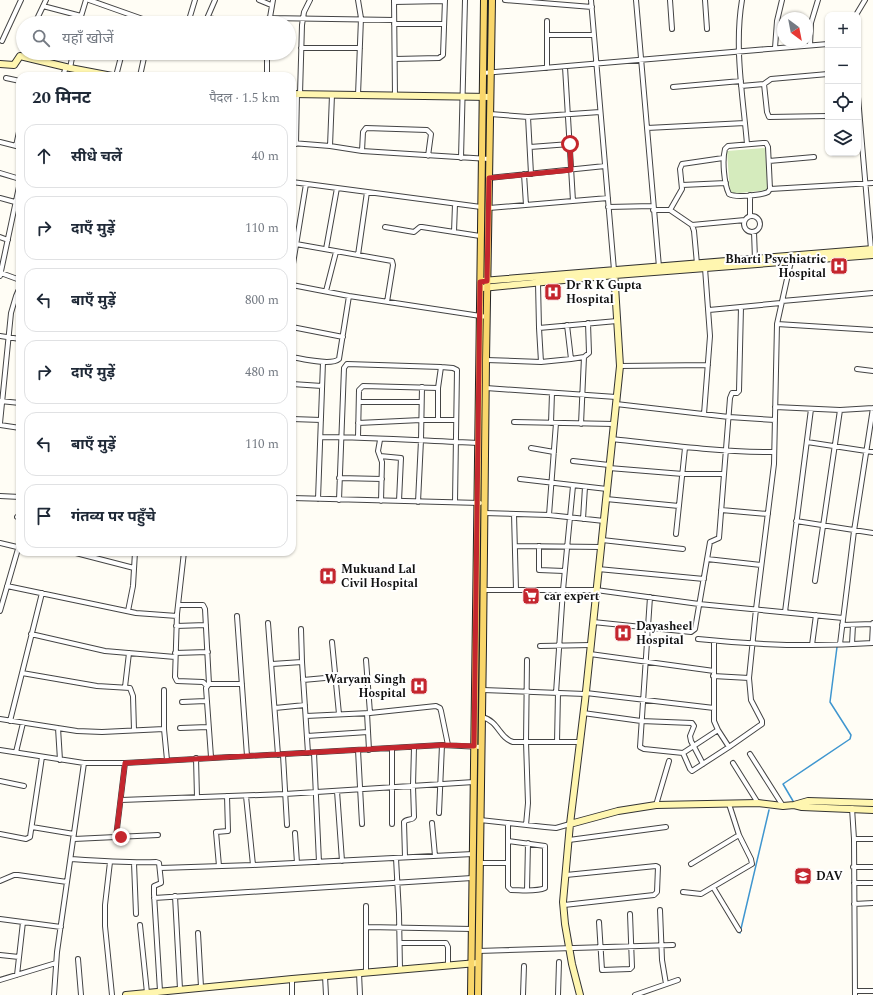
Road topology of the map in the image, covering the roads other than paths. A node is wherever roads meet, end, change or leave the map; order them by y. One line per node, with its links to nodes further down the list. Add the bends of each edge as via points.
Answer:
1 (21, 0): 46 (street)
2 (46, 0): 25 (street)
3 (86, 0): 30 (street)
4 (89, 0): 31 (street)
5 (195, 0): 32 (street)
6 (215, 0): 33 (street)
7 (259, 0): 26 (street)
8 (273, 0): 26 (street)
9 (310, 0): 37 (street)
10 (358, 0): 38 (street)
11 (465, 0): 85 (street)
12 (484, 0): 72 (main road)
13 (492, 0): 73 (main road)
14 (505, 0): 27 (street)
15 (591, 0): 27 (street)
16 (636, 0): 61 (street)
17 (670, 0): 42 (street)
18 (705, 0): 43 (street)
19 (742, 0): 53 (street)
20 (782, 0): 51 (street)
21 (818, 0): 35 (street)
22 (865, 0): 28 (street)
23 (394, 1): 24 (street); 40 (street)
24 (445, 1): 41 (street)
25 (43, 6): 29 (street); 30 (street)
26 (271, 6): 34 (street)
27 (592, 7): 45 (street)
28 (858, 12)
29 (38, 16)
30 (81, 16)
31 (134, 16)
32 (190, 16)
33 (208, 16)
34 (269, 16)
35 (813, 16)
36 (296, 18): 37 (street)
37 (303, 18): 38 (street); 49 (street)
38 (361, 18): 40 (street); 50 (street)
39 (547, 21): 44 (street)
40 (394, 22): 41 (street); 54 (street)
41 (444, 24): 54 (street, via 442,57)
42 (672, 29)
43 (707, 29)
44 (547, 35): 45 (street); 66 (street)
45 (594, 35): 63 (street)
46 (2, 41)
47 (825, 44): 48 (street)
48 (813, 45)
49 (301, 48): 50 (street); 81 (street)
50 (360, 48): 83 (street)
51 (774, 48): 52 (street); 53 (street)
52 (777, 48)
53 (740, 52): 61 (street); 77 (street)
54 (395, 59): 84 (street)
55 (17, 60): 62 (street, via 14,65)
56 (45, 60): 64 (street)
57 (70, 60): 64 (street)
58 (120, 60): 69 (street)
59 (143, 60): 70 (street)
60 (267, 60): 71 (street)
61 (641, 60): 63 (street); 96 (street)
62 (0, 64)
63 (596, 64): 65 (street); 89 (street)
64 (68, 67): 67 (street); 68 (street)
65 (565, 67): 66 (street); 91 (street)
66 (547, 68): 73 (street)
67 (65, 72)
68 (84, 72)
69 (117, 72)
70 (141, 72)
71 (267, 72)
72 (483, 73): 73 (street); 86 (main road)
73 (491, 73): 87 (main road)
74 (825, 74): 78 (street, via 771,79)
75 (6, 78): 76 (street)
76 (16, 80)
77 (741, 81): 79 (street); 80 (street)
78 (764, 84): 79 (street); 92 (street, via 769,117)
79 (741, 86): 95 (street)
80 (674, 88)
81 (297, 94): 82 (street); 88 (street)
82 (332, 95): 83 (street); 102 (street)
83 (358, 95): 84 (street)
84 (395, 96): 85 (street)
85 (463, 97): 86 (street); 107 (street)
86 (483, 97): 87 (street); 110 (main road)
87 (490, 98): 90 (main road)
88 (296, 110)
89 (600, 112): 91 (street); 112 (street)
90 (490, 114): 93 (street); 109 (main road)
91 (568, 114): 93 (street); 99 (street)
92 (825, 116)
93 (528, 117): 103 (street)
94 (860, 120): 123 (street)
95 (745, 123): 96 (street); 100 (street)
96 (647, 128): 139 (street)
97 (0, 142): 101 (street)
98 (296, 143): 102 (street)
99 (570, 144): 103 (street); 113 (street)
100 (747, 144): 108 (street, via 726,147); 111 (street, via 766,143)
101 (16, 146)
102 (330, 146): 104 (street)
103 (530, 147): 116 (street)
104 (362, 151): 105 (street); 105 (street, via 363,132 366,128 426,130 431,134)
105 (428, 156): 107 (street)
106 (814, 156): 111 (street)
107 (461, 158): 110 (street)
108 (723, 158): 120 (street); 124 (street, via 682,164)
109 (489, 159): 110 (street); 117 (main road)
110 (482, 160): 136 (main road)
111 (769, 161): 126 (street)
112 (605, 166): 113 (street); 131 (street)
113 (571, 170): 116 (street); 132 (street)
114 (0, 173): 118 (street)
115 (524, 174): 116 (street); 117 (street); 135 (street)
116 (531, 174)
117 (489, 178): 138 (main road)
118 (16, 179)
119 (296, 183): 122 (street)
120 (726, 183): 124 (street); 128 (street, via 727,191 732,196)
121 (873, 183): 123 (street)
122 (306, 184): 125 (street); 147 (street)
123 (866, 184): 126 (street); 153 (street)
124 (682, 186): 140 (street)
125 (337, 188): 127 (street); 152 (street)
126 (770, 189): 128 (street, via 765,193)
127 (367, 192): 134 (street); 155 (street)
128 (750, 195): 141 (street)
129 (0, 198): 133 (street)
130 (16, 198): 133 (street)
131 (608, 198): 132 (street); 137 (street)
132 (574, 201): 135 (street)
133 (15, 202): 150 (street)
134 (455, 204): 136 (street); 145 (street)
135 (526, 205): 138 (street)
136 (481, 207): 148 (main road)
137 (608, 207): 139 (street); 162 (street)
138 (489, 208): 166 (main road)
139 (653, 208): 140 (street); 160 (street)
140 (670, 210): 143 (street)
141 (750, 216): 142 (street); 146 (street, via 756,217 760,222 759,228)
142 (745, 220): 143 (street); 146 (street, via 745,229)
143 (692, 225): 159 (street)
144 (385, 227): 145 (street, via 416,232 422,227)
145 (454, 232): 148 (street)
146 (754, 232): 156 (street)
147 (298, 234): 151 (street)
148 (480, 236): 166 (main road)
149 (0, 237): 150 (street)
150 (8, 240): 157 (street)
151 (296, 244): 152 (street)
152 (326, 249): 154 (street)
153 (872, 251): 156 (street); 158 (street)
154 (336, 252): 155 (street); 168 (street)
155 (358, 255): 172 (street, via 392,261)
156 (755, 258): 159 (street)
157 (2, 259): 163 (street)
158 (791, 261): 161 (street); 173 (street)
159 (697, 264): 160 (street)
160 (659, 267): 162 (street)
161 (705, 268): 162 (street); 175 (street)
162 (614, 272): 165 (street); 166 (street); 177 (street)
163 (0, 274): 164 (street)
164 (16, 279)
165 (538, 283): 166 (street); 182 (street)
166 (484, 284): 176 (main road)
167 (296, 286): 168 (street)
168 (326, 291): 171 (street)
169 (873, 293): 173 (street)
170 (16, 296): 185 (street)
171 (349, 296): 172 (street); 186 (street)
172 (387, 302): 176 (street)
173 (781, 302): 174 (street); 179 (street)
174 (741, 307): 175 (street); 216 (street, via 739,391 731,394)
175 (708, 310): 194 (street)
176 (483, 317): 191 (main road); 239 (main road)
177 (617, 320): 178 (street); 195 (street)
178 (588, 323): 180 (street); 188 (street, via 590,350)
179 (777, 324): 183 (street); 211 (street)
180 (567, 325): 182 (street); 190 (street)
181 (296, 328): 186 (street)
182 (539, 328): 193 (street)
183 (873, 330)
184 (0, 336): 185 (street)
185 (8, 337): 187 (street); 207 (street)
186 (343, 337): 192 (street, via 339,359 335,362)
187 (16, 338)
188 (584, 357): 190 (street); 205 (street)
189 (296, 358): 192 (street)
190 (571, 359): 193 (street)
191 (486, 360): 193 (street); 203 (main road)
192 (323, 362): 200 (street)
193 (541, 362)
194 (708, 365): 195 (street); 215 (street)
195 (620, 366): 206 (street)
196 (441, 367): 202 (street); 221 (street, via 457,370); 232 (street, via 345,365)
197 (857, 369): 198 (street)
198 (873, 371)
199 (296, 384): 200 (street)
200 (322, 386): 218 (street)
201 (422, 387): 202 (street); 208 (street, via 363,386 359,390); 209 (street)
202 (438, 388): 220 (street)
203 (486, 388): 204 (street); 271 (main road)
204 (552, 393): 205 (street); 225 (street)
205 (582, 395): 206 (street); 228 (street)
206 (616, 400): 215 (street); 229 (street)
207 (2, 402): 210 (street); 227 (street)
208 (359, 402): 209 (street); 224 (street)
209 (421, 402): 219 (street)
210 (16, 403)
211 (774, 407): 213 (street); 222 (street)
212 (873, 408): 214 (street); 246 (street)
213 (811, 409): 214 (street); 238 (street)
214 (840, 410): 240 (street)
215 (704, 414): 216 (street)
216 (729, 417): 222 (street); 243 (street)
217 (296, 419): 218 (street)
218 (321, 420): 231 (street)
219 (421, 420): 220 (street); 224 (street); 236 (street)
220 (438, 420): 221 (street)
221 (456, 420): 237 (street)
222 (775, 420): 245 (street)
223 (514, 422): 225 (street)
224 (358, 423): 233 (street)
225 (551, 423): 226 (street)
226 (556, 423): 228 (street); 244 (street)
227 (0, 424): 230 (street)
228 (581, 424): 229 (street)
229 (614, 424): 234 (street)
230 (16, 427)
231 (321, 437): 232 (street); 263 (street)
232 (341, 437): 233 (street); 253 (street)
233 (358, 437): 235 (street)
234 (612, 439): 242 (street); 250 (street)
235 (380, 440): 236 (street); 248 (street)
236 (421, 440): 237 (street); 268 (street)
237 (456, 442): 239 (street); 269 (street)
238 (807, 442): 240 (street); 281 (street)
239 (478, 443): 270 (main road)
240 (834, 447): 246 (street); 282 (street)
241 (531, 448): 244 (street)
242 (685, 448): 243 (street); 251 (street)
243 (726, 451): 245 (street); 252 (street)
244 (554, 452): 256 (street)
245 (774, 452): 276 (street)
246 (866, 452): 247 (street); 283 (street)
247 (873, 452)
248 (380, 456): 254 (street); 267 (street, via 401,458)
249 (573, 461): 250 (street)
250 (609, 466): 251 (street); 259 (street)
251 (683, 474): 252 (street); 272 (street)
252 (724, 474): 273 (street)
253 (339, 478): 254 (street); 265 (street)
254 (382, 479): 266 (street)
255 (520, 479): 256 (street)
256 (552, 484): 257 (street); 277 (street)
257 (573, 486): 258 (street); 278 (street)
258 (586, 487): 259 (street); 279 (street)
259 (607, 489): 264 (street)
260 (0, 496): 261 (street)
261 (16, 497)
262 (296, 498): 263 (street)
263 (318, 499): 265 (street)
264 (606, 499): 272 (street); 280 (street)
265 (339, 500): 266 (street)
266 (381, 501): 267 (street)
267 (399, 501): 268 (street)
268 (418, 502): 269 (street)
269 (455, 502): 270 (street)
270 (478, 503): 271 (street); 393 (main road)
271 (484, 503): 274 (main road)
272 (679, 506): 285 (street)
273 (721, 510): 276 (street); 298 (street, via 719,538 710,542)
274 (484, 513): 275 (street); 306 (main road)
275 (514, 514): 277 (street); 288 (street)
276 (768, 514): 299 (street)
277 (549, 516): 278 (street)
278 (569, 517): 279 (street); 291 (street)
279 (583, 519): 280 (street)
280 (604, 521): 286 (street)
281 (796, 521): 282 (street); 317 (street)
282 (823, 526): 283 (street); 304 (street)
283 (854, 531): 284 (street); 321 (street)
284 (873, 533)
285 (676, 534)
286 (602, 540): 292 (street); 293 (street)
287 (0, 543): 290 (street)
288 (515, 546): 289 (street); 307 (street)
289 (539, 546): 291 (street); 302 (street, via 539,570)
290 (16, 547)
291 (566, 547): 292 (street); 302 (street)
292 (601, 547): 301 (street)
293 (683, 549)
294 (16, 554): 305 (street)
295 (94, 556): 300 (street)
296 (135, 556): 300 (street)
297 (184, 556): 313 (street)
298 (708, 559): 299 (street); 303 (street)
299 (761, 565): 314 (street)
300 (134, 568): 316 (street)
301 (598, 570): 303 (street); 309 (street)
302 (564, 571): 308 (street)
303 (704, 579): 312 (street)
304 (815, 581)
305 (7, 586): 310 (street); 315 (street)
306 (484, 590): 307 (street); 361 (main road)
307 (516, 590): 308 (street)
308 (563, 590): 309 (street); 342 (street)
309 (596, 590): 311 (street); 322 (street)
310 (42, 593): 316 (street); 331 (street)
311 (650, 597): 312 (street); 329 (street)
312 (699, 604): 314 (street); 329 (street, via 693,631)
313 (178, 605): 319 (street); 325 (street, via 203,606)
314 (756, 609): 317 (street); 336 (street)
315 (0, 611)
316 (128, 611): 319 (street)
317 (785, 612): 318 (street)
318 (816, 615): 321 (street); 340 (street)
319 (177, 616): 328 (street)
320 (237, 616): 357 (street)
321 (843, 618): 326 (street)
322 (593, 622): 329 (street); 339 (street)
323 (268, 623): 351 (street)
324 (873, 623): 327 (street); 335 (street)
325 (206, 625): 328 (street); 343 (street)
326 (842, 625): 327 (street); 337 (street)
327 (853, 625): 338 (street)
328 (176, 626): 346 (street)
329 (648, 628): 350 (street)
330 (301, 629): 349 (street)
331 (31, 634): 344 (street, via 105,651); 352 (street)
332 (698, 639): 333 (street)
333 (714, 641): 336 (street); 353 (street)
334 (332, 642): 354 (street)
335 (873, 643): 338 (street)
336 (753, 644): 340 (street); 355 (street)
337 (840, 644): 338 (street); 340 (street)
338 (852, 644)
339 (591, 645): 342 (street); 345 (street)
340 (812, 645)
341 (540, 646): 342 (street)
342 (559, 646): 363 (street)
343 (208, 652): 346 (street); 358 (street)
344 (129, 653): 346 (street); 359 (street)
345 (590, 654): 350 (street); 364 (street)
346 (175, 655): 358 (street, via 177,681 202,682)
347 (366, 660): 371 (street)
348 (527, 660): 362 (street)
349 (302, 662): 351 (street); 356 (street)
350 (646, 662): 353 (street); 365 (street)
351 (272, 664): 369 (street)
352 (22, 672): 359 (street, via 97,686); 377 (street)
353 (714, 673): 355 (street); 370 (street)
354 (336, 678): 356 (street); 373 (street)
355 (749, 678): 397 (street, via 751,700 761,717 762,724)
356 (303, 680): 368 (street)
357 (242, 684): 358 (street); 408 (street)
358 (208, 685): 366 (street)
359 (125, 687): 384 (street, via 133,692)
360 (164, 690): 383 (street)
361 (482, 690): 362 (street); 375 (main road)
362 (527, 692): 363 (street); 388 (street)
363 (557, 693): 364 (street); 389 (street)
364 (586, 694): 365 (street); 372 (street)
365 (643, 700): 370 (street); 378 (street)
366 (206, 701): 367 (street); 380 (street)
367 (182, 702)
368 (305, 705): 369 (street); 374 (street)
369 (275, 708): 407 (street)
370 (714, 708): 385 (street, via 714,721)
371 (368, 713): 373 (street); 386 (street); 392 (street, via 436,706 441,711)
372 (583, 713): 378 (street); 390 (street)
373 (339, 714): 374 (street)
374 (306, 716): 387 (street)
375 (482, 717): 388 (street, via 490,719 509,741); 396 (main road)
376 (0, 720): 377 (street)
377 (10, 721): 379 (street)
378 (641, 721): 394 (street, via 692,723 694,726 690,738); 403 (street, via 640,747)
379 (23, 723): 381 (street); 402 (street)
380 (208, 727): 382 (street); 410 (street)
381 (58, 728): 384 (street, via 77,731); 412 (street)
382 (180, 728)
383 (164, 729): 384 (street); 413 (street)
384 (134, 730)
385 (718, 730): 394 (street); 397 (street)
386 (368, 732): 387 (street); 401 (street)
387 (307, 736): 405 (street)
388 (526, 742): 389 (street); 448 (street)
389 (557, 742): 390 (street)
390 (580, 742): 446 (street)
391 (442, 745): 392 (street); 395 (street); 421 (street)
392 (448, 745): 393 (street)
393 (474, 746): 396 (street); 420 (main road)
394 (694, 746): 403 (street); 418 (street)
395 (414, 747): 398 (street); 423 (street)
396 (481, 747): 441 (main road)
397 (729, 747): 418 (street)
398 (392, 748): 401 (street); 424 (street)
399 (0, 750): 402 (street)
400 (358, 750): 401 (street); 404 (street); 425 (street)
401 (369, 750)
402 (16, 752): 409 (street)
403 (683, 752): 418 (street, via 691,770)
404 (314, 753): 405 (street); 427 (street)
405 (308, 754): 407 (street)
406 (750, 754): 437 (street)
407 (281, 755): 408 (street); 428 (street)
408 (247, 756): 410 (street)
409 (42, 757): 412 (street); 449 (street)
410 (211, 757): 411 (street)
411 (196, 758): 413 (street); 431 (street)
412 (60, 760): 415 (street)
413 (166, 760): 416 (street)
414 (669, 761): 436 (street)
415 (84, 763): 416 (street); 455 (street)
416 (125, 763): 432 (street)
417 (733, 763): 433 (street)
418 (703, 764)
419 (0, 782): 422 (street)
420 (474, 782): 421 (street); 462 (main road)
421 (440, 784): 423 (street); 440 (street)
422 (24, 786)
423 (413, 786): 424 (street); 464 (street, via 414,817 404,822)
424 (392, 788): 425 (street); 445 (street)
425 (360, 790): 426 (street); 444 (street)
426 (337, 791): 427 (street); 467 (street)
427 (316, 792): 428 (street); 469 (street)
428 (285, 794): 430 (street); 447 (street)
429 (226, 796): 430 (street); 431 (street); 476 (street, via 228,831 216,832)
430 (246, 796): 475 (street)
431 (197, 797): 432 (street)
432 (121, 800): 456 (street)
433 (758, 803): 435 (street); 437 (street)
434 (873, 803): 438 (street)
435 (728, 804): 436 (street); 454 (street)
436 (656, 805): 446 (street, via 618,811)
437 (783, 806): 438 (street, via 808,801)
438 (852, 806): 439 (street); 457 (street)
439 (873, 810)
440 (439, 813)
441 (480, 820): 443 (street); 472 (main road)
442 (432, 823): 463 (street)
443 (508, 823): 448 (street); 460 (street)
444 (362, 824)
445 (392, 824)
446 (570, 824): 448 (street, via 556,828); 459 (street)
447 (286, 825)
448 (526, 826)
449 (32, 827): 452 (street, via 28,838); 455 (street)
450 (666, 827): 459 (street)
451 (295, 833): 471 (street)
452 (0, 834)
453 (158, 835): 456 (street)
454 (739, 835): 474 (street); 487 (street, via 752,864)
455 (74, 836): 456 (street); 466 (street)
456 (116, 837)
457 (854, 839): 458 (street); 477 (street)
458 (873, 839)
459 (569, 840): 480 (street)
460 (508, 841): 461 (street); 473 (street)
461 (528, 843): 488 (street); 488 (street, via 545,846 546,886 542,889)
462 (473, 854): 463 (street); 481 (main road)
463 (435, 856): 464 (street)
464 (406, 857): 465 (street)
465 (396, 858): 467 (street); 484 (street)
466 (71, 859): 468 (street); 483 (street)
467 (342, 861): 469 (street)
468 (110, 862): 470 (street); 541 (street, via 105,926)
469 (319, 862): 471 (street)
470 (134, 863): 479 (street, via 158,862); 497 (street)
471 (297, 863): 475 (street)
472 (479, 863): 473 (street); 515 (main road)
473 (508, 863): 488 (street, via 509,889)
474 (691, 864)
475 (253, 865): 476 (street)
476 (219, 866): 479 (street)
477 (853, 867): 478 (street); 485 (street)
478 (873, 867)
479 (160, 868): 491 (street, via 161,884 154,886)
480 (566, 875): 494 (street); 494 (street, via 658,867 657,892 654,895)
481 (472, 878): 484 (street); 506 (main road)
482 (0, 880): 483 (street, via 18,875)
483 (67, 882): 503 (street)
484 (397, 882): 490 (street); 505 (street)
485 (854, 883): 486 (street); 493 (street)
486 (873, 883)
487 (713, 887): 489 (street, via 701,894); 507 (street)
488 (527, 890)
489 (683, 892)
490 (175, 896): 491 (street); 533 (street)
491 (154, 898): 534 (street)
492 (873, 903): 493 (street)
493 (854, 904): 538 (street)
494 (564, 905): 514 (street)
495 (366, 906): 504 (street)
496 (660, 910): 510 (street)
497 (136, 914)
498 (630, 914): 512 (street)
499 (0, 919): 500 (street)
500 (23, 922): 503 (street); 517 (street)
501 (599, 922): 513 (street)
502 (140, 925): 536 (street)
503 (61, 927): 520 (street)
504 (366, 927): 505 (street); 525 (street)
505 (399, 928): 506 (street); 509 (street)
506 (472, 929): 521 (main road)
507 (739, 930)
508 (198, 933): 532 (street)
509 (400, 943): 522 (street, via 446,943); 524 (street)
510 (661, 945): 511 (street); 512 (street); 531 (street)
511 (673, 945)
512 (631, 946): 513 (street); 513 (street, via 632,968 604,971 601,968)
513 (600, 947): 514 (street)
514 (569, 949): 515 (street); 550 (street)
515 (478, 951): 521 (main road)
516 (0, 955): 517 (street)
517 (19, 957): 526 (street)
518 (78, 959): 540 (street)
519 (559, 962): 549 (street)
520 (56, 963): 526 (street); 539 (street)
521 (475, 963): 522 (street); 546 (main road); 547 (main road)
522 (448, 965): 524 (street)
523 (524, 966): 548 (street)
524 (400, 969): 525 (street)
525 (363, 973): 527 (street); 545 (street)
526 (17, 975): 529 (street)
527 (325, 976): 528 (street); 544 (street)
528 (292, 979): 532 (street); 543 (street)
529 (0, 980)
530 (678, 980): 531 (street)
531 (666, 984): 537 (street)
532 (201, 988): 533 (street)
533 (180, 989): 534 (street)
534 (160, 991): 536 (street)
535 (873, 991): 538 (street)
536 (147, 993): 542 (street)
537 (646, 993): 551 (street)
538 (855, 993)
539 (54, 995)
540 (81, 995)
541 (112, 995)
542 (126, 995)
543 (292, 995)
544 (326, 995)
545 (360, 995)
546 (471, 995)
547 (478, 995)
548 (524, 995)
549 (558, 995)
550 (580, 995)
551 (635, 995)

